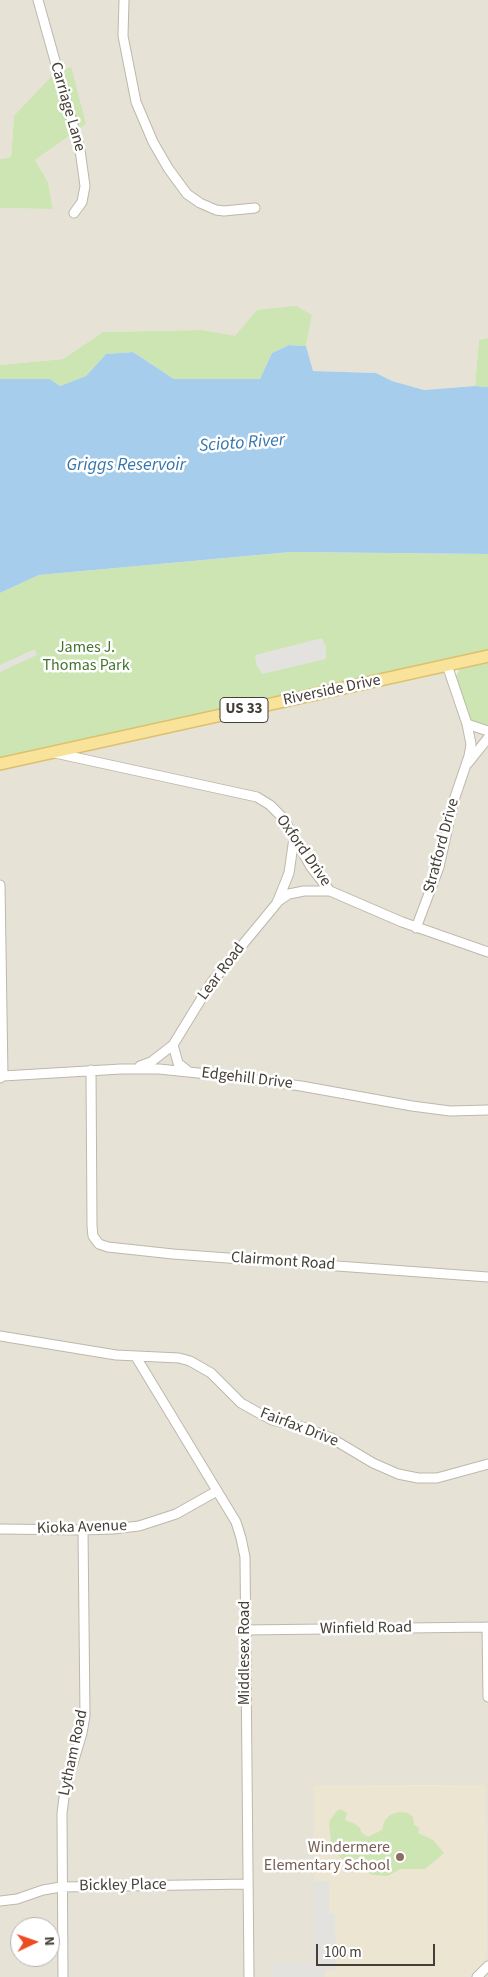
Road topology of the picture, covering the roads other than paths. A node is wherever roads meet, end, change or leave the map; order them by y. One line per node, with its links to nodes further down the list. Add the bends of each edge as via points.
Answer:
1 (38, 0): 4 (street, Carriage Lane, via 86,186 82,202)
2 (124, 0): 3 (street, via 123,36 136,102 168,168 187,194 200,203 224,211)
3 (255, 208)
4 (74, 213)
5 (488, 656): 6 (main road, Riverside Drive / US 33)
6 (447, 665): 7 (street, Stratford Drive); 10 (main road, Riverside Drive / US 33)
7 (467, 724): 8 (street); 12 (street, Stratford Drive, via 470,744)
8 (488, 730)
9 (488, 738): 12 (street, Stratford Drive)
10 (55, 753): 11 (main road, Riverside Drive / US 33); 13 (street, Oxford Drive, via 257,797 282,818)
11 (0, 764)
12 (467, 765): 17 (street, Stratford Drive, via 454,800 439,867)
13 (294, 838): 15 (street, Oxford Drive); 16 (street, Lear Road, via 290,873)
14 (0, 885): 23 (street)
15 (330, 891): 16 (street, Lear Road, via 289,894); 17 (street, Oxford Drive)
16 (277, 903): 19 (street, Lear Road, via 211,983)
17 (416, 928): 18 (street, Oxford Drive)
18 (488, 952)
19 (173, 1045): 20 (street, Lear Road, via 151,1062); 22 (street, via 178,1063)
20 (134, 1068): 21 (street, Edgehill Drive); 22 (street, Edgehill Drive)
21 (91, 1070): 23 (street, Edgehill Drive); 25 (street, Clairmont Road, via 92,1226 93,1236 99,1244 173,1254)
22 (190, 1072): 24 (street, Edgehill Drive, via 301,1086 450,1111)
23 (2, 1077)
24 (488, 1110)
25 (488, 1277)
26 (0, 1336): 27 (street, Fairfax Drive)
27 (136, 1357): 28 (street, Fairfax Drive, via 190,1361 211,1373 241,1403 256,1412 331,1438 398,1474 437,1478); 29 (street, Middlesex Road)
28 (488, 1464)
29 (217, 1491): 31 (street, Kioka Avenue, via 159,1521 113,1529); 33 (street, Middlesex Road, via 236,1522 245,1557)
30 (0, 1529): 31 (street, Kioka Avenue)
31 (83, 1530): 36 (street, Lytham Road, via 85,1716 65,1790)
32 (488, 1627): 33 (street, Winfield Road); 34 (street)
33 (245, 1630): 35 (street, Middlesex Road)
34 (488, 1697)
35 (248, 1884): 36 (street, Bickley Place); 40 (street, Middlesex Road)
36 (61, 1887): 37 (street, Bickley Place); 39 (street, Lytham Road)
37 (0, 1901)
38 (488, 1966): 41 (street)
39 (63, 1977)
40 (249, 1977)
41 (477, 1977)

